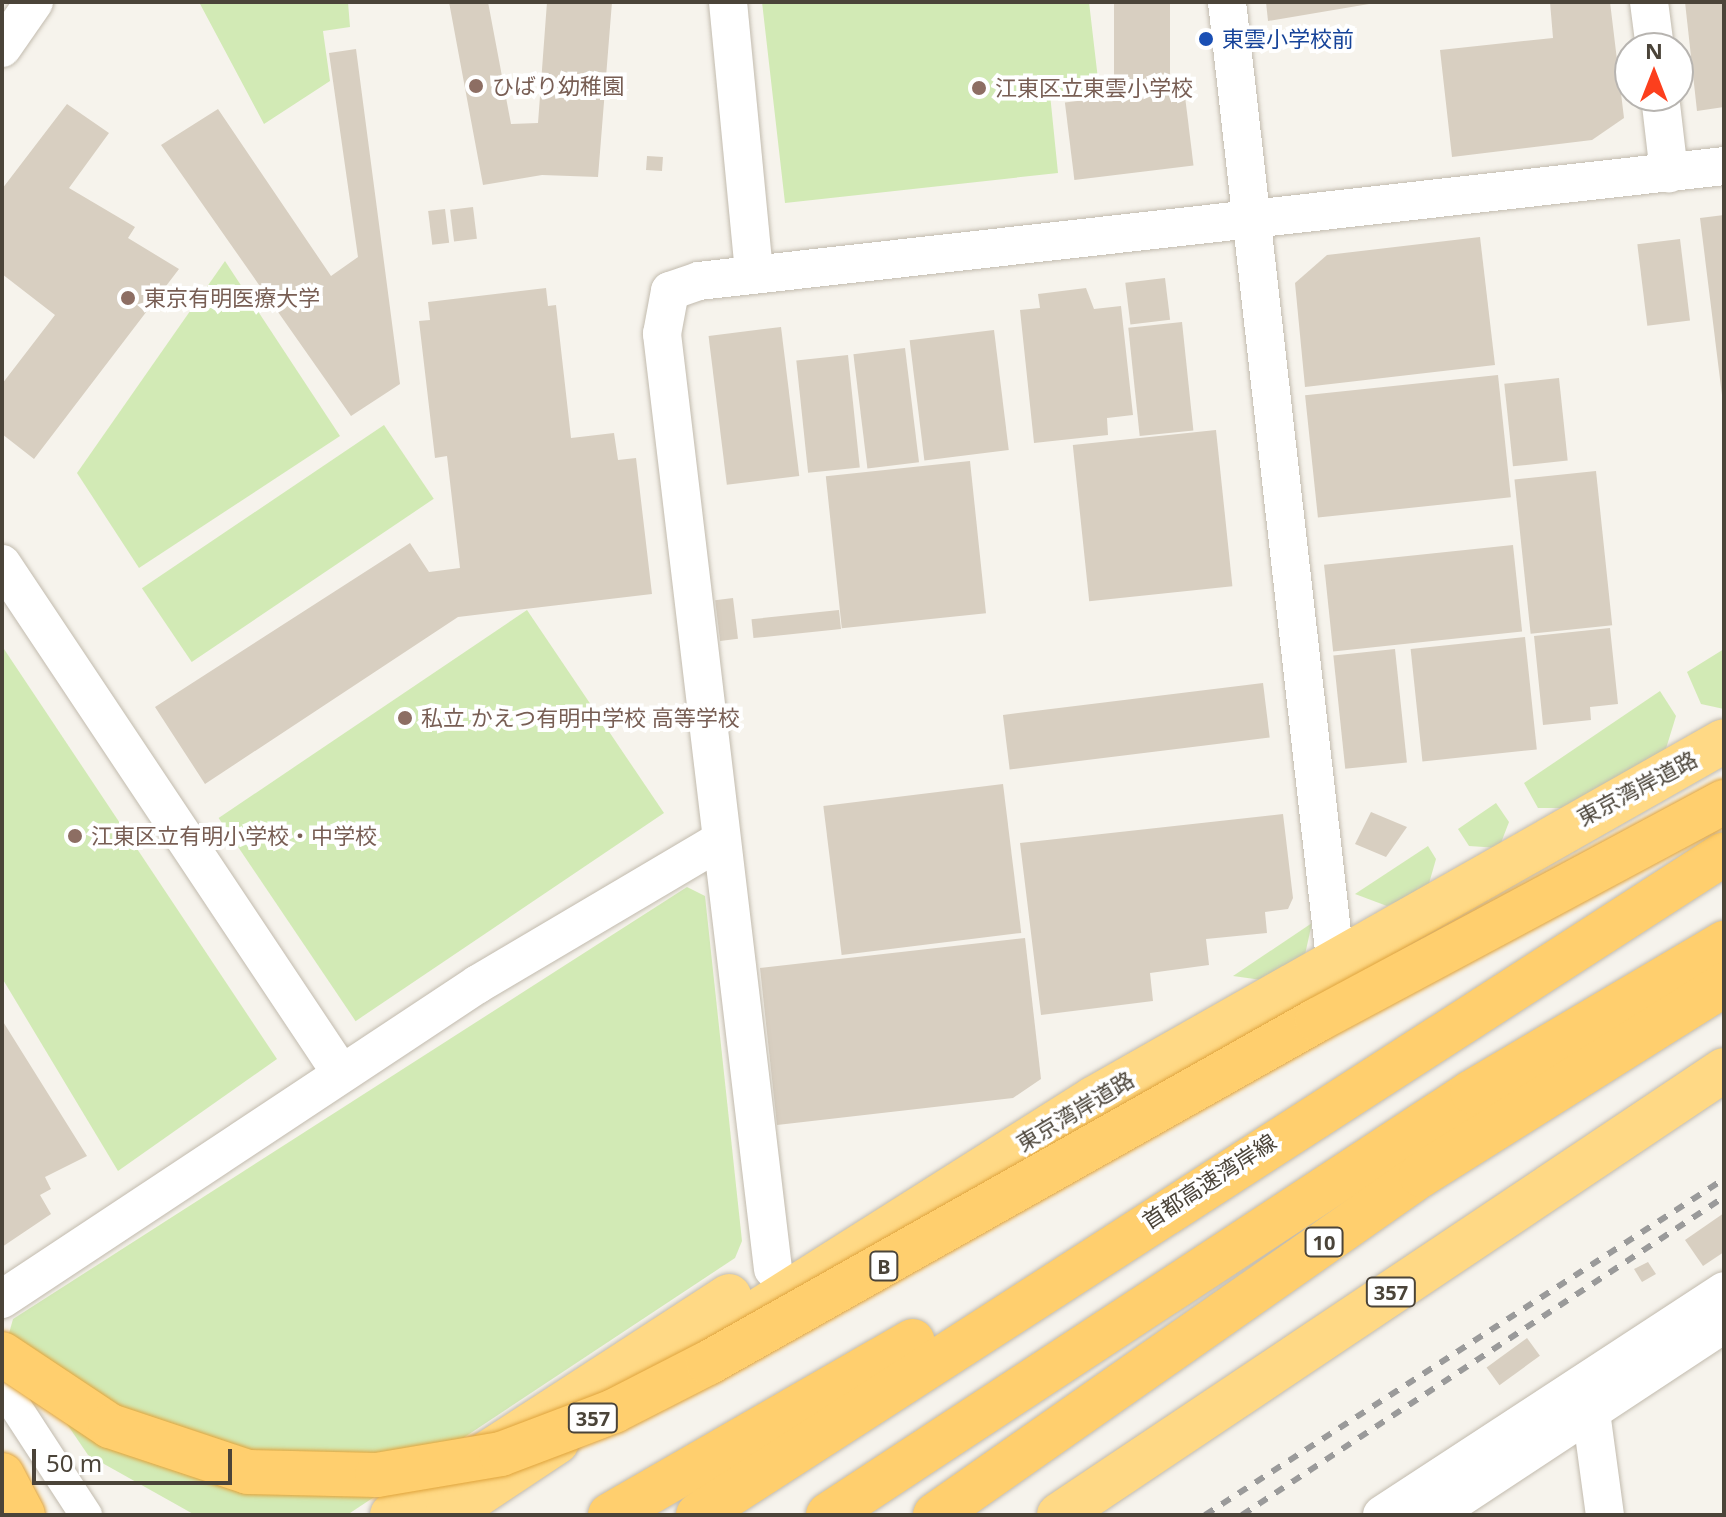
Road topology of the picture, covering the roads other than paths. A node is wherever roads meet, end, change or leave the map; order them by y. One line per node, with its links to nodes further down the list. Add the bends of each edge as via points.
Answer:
1 (34, 2): 6 (street)
2 (728, 2): 11 (street)
3 (1227, 2): 10 (street)
4 (1649, 2): 5 (street)
5 (1653, 32)
6 (2, 48)
7 (1662, 112): 9 (street)
8 (1724, 166): 9 (street)
9 (1669, 173): 10 (street)
10 (1253, 221): 11 (street); 18 (street)
11 (754, 274): 15 (street, via 682,285 663,304)
12 (2, 564): 22 (street)
13 (1724, 741): 18 (highway, 東京湾岸道路 / 357)
14 (1724, 802): 29 (highway, B, bridge, via 1317,1020 696,1369 501,1454 377,1475 248,1472 110,1426)
15 (718, 842): 22 (street); 25 (street)
16 (1709, 863): 20 (highway, 首都高速湾岸線)
17 (1724, 943): 23 (highway)
18 (1335, 959): 24 (highway, 東京湾岸道路 / 357)
19 (1724, 985): 42 (highway, 10, via 1421,1175)
20 (1439, 1032): 38 (highway, via 1361,1068 966,1312); 39 (highway, 首都高速湾岸線)
21 (1724, 1070): 31 (highway, 357)
22 (341, 1073): 27 (street)
23 (1472, 1092): 40 (highway); 41 (highway)
24 (1093, 1099): 25 (highway); 37 (highway, 東京湾岸道路 / 357)
25 (773, 1269): 34 (highway)
26 (1724, 1291): 45 (street)
27 (2, 1299)
28 (1724, 1324): 32 (street)
29 (2, 1354)
30 (2, 1386): 36 (street)
31 (1233, 1398): 43 (highway, 357); 44 (highway, 357, via 1157,1478)
32 (1591, 1412): 46 (street); 47 (street)
33 (2, 1475): 35 (highway, bridge)
34 (394, 1514)
35 (23, 1515)
36 (86, 1515)
37 (447, 1515)
38 (610, 1515)
39 (698, 1515)
40 (828, 1515)
41 (881, 1515)
42 (935, 1515)
43 (1059, 1515)
44 (1104, 1515)
45 (1382, 1515)
46 (1434, 1515)
47 (1605, 1515)

